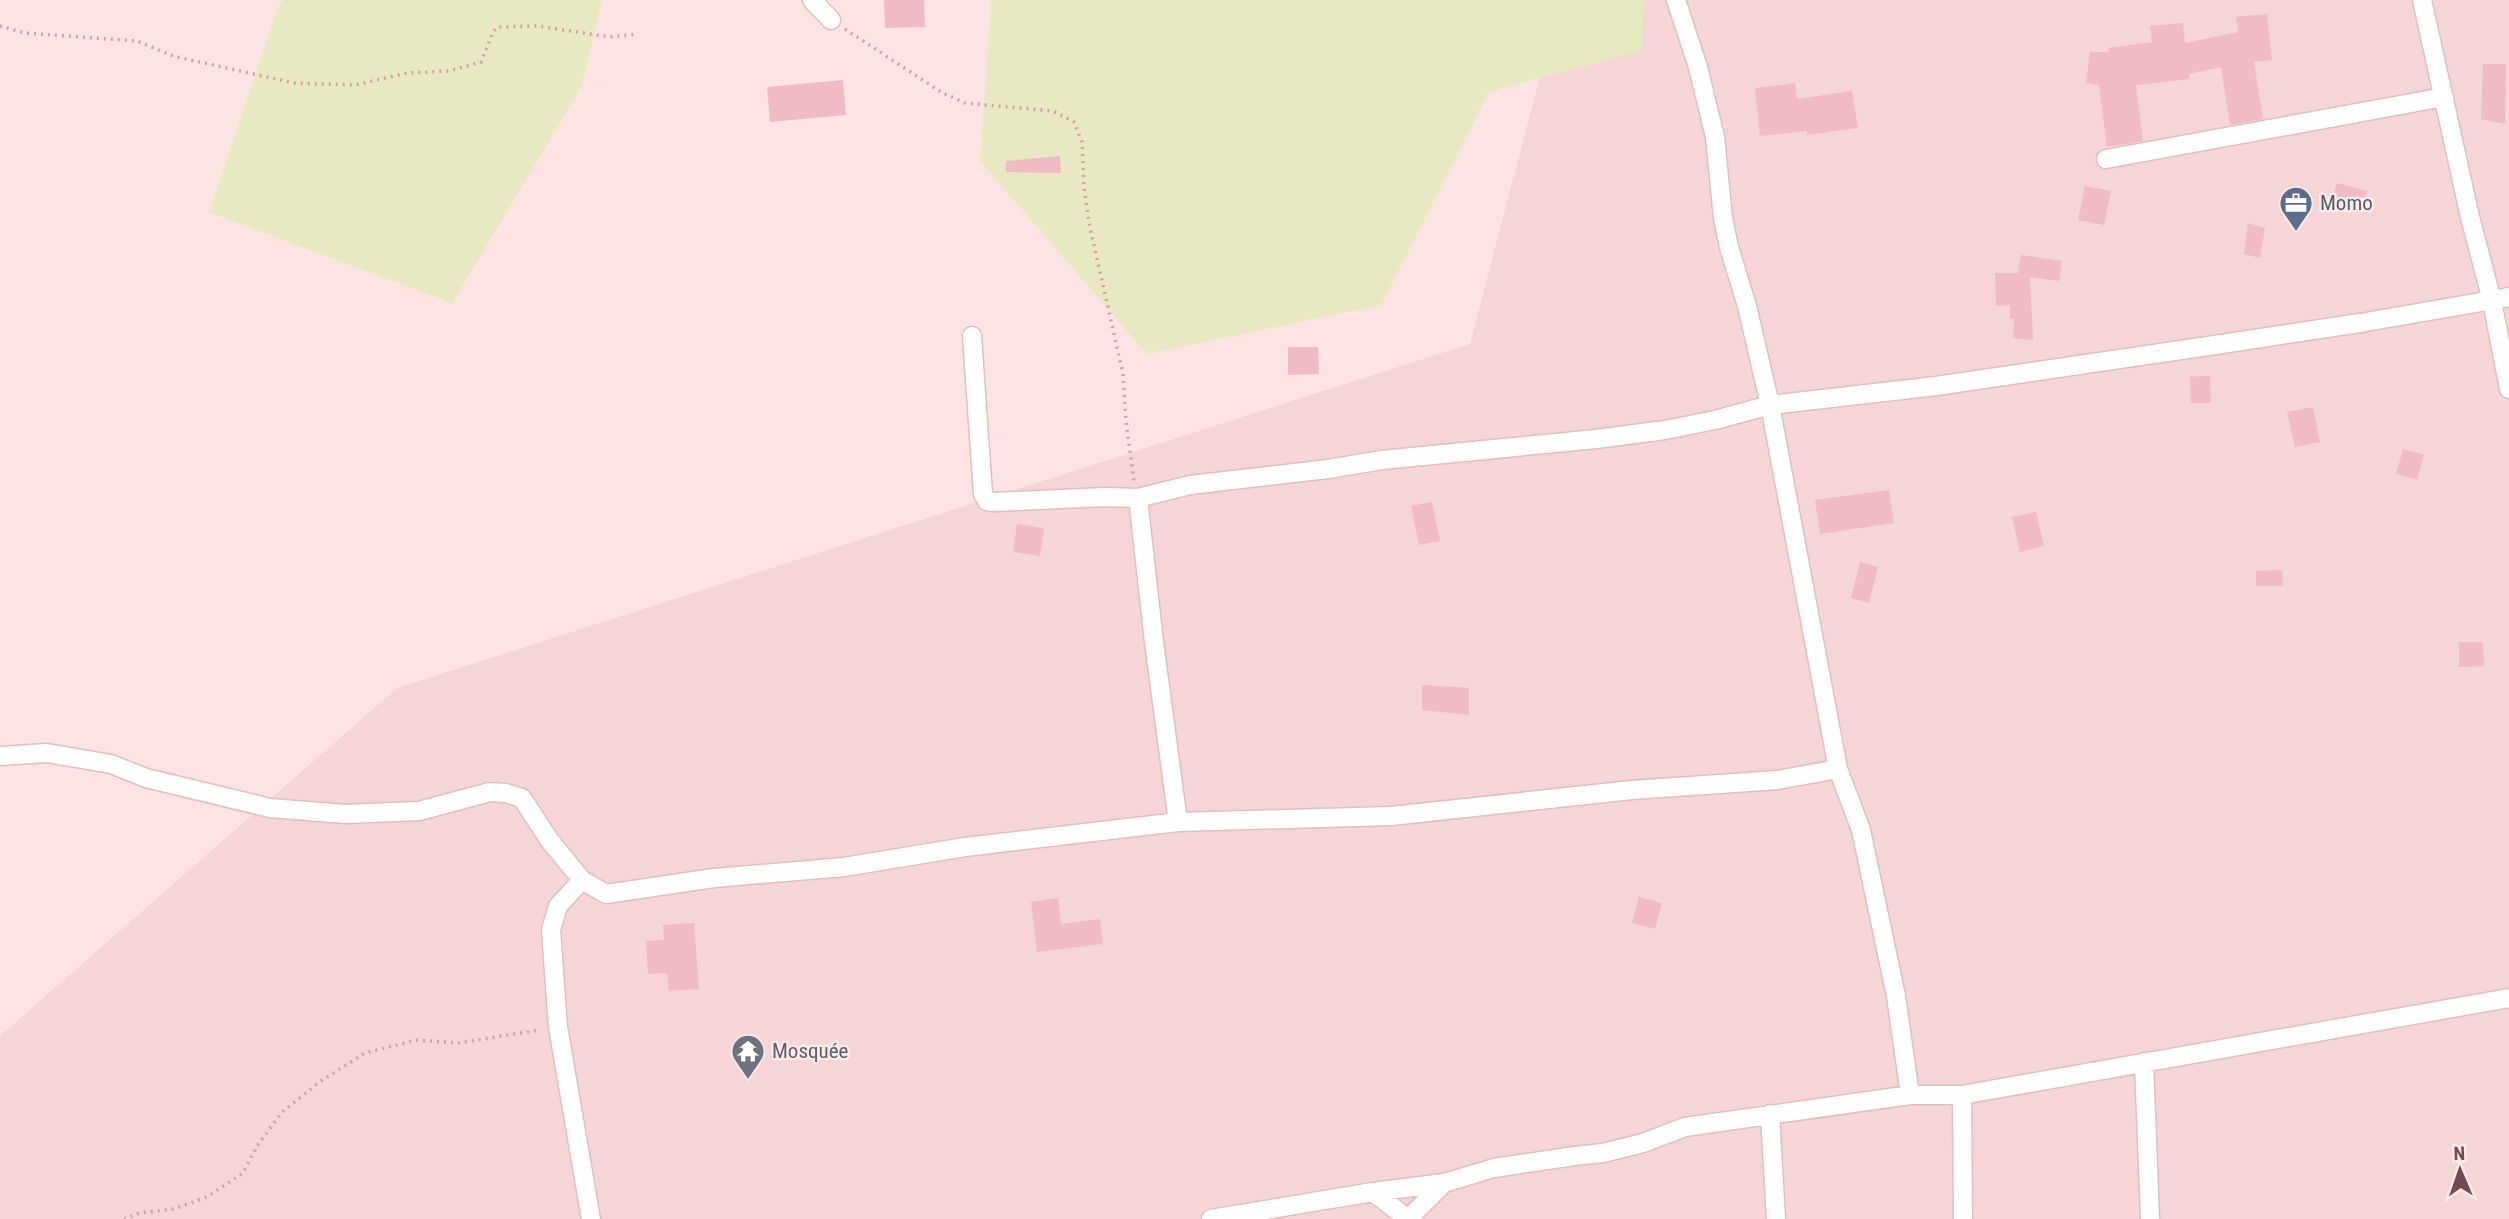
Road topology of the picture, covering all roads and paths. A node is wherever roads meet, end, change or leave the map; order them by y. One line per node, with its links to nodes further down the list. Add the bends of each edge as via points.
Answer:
1 (812, 0): 4 (street)
2 (1676, 0): 12 (street, via 1715,137 1723,218)
3 (2422, 0): 7 (street)
4 (831, 20): 13 (path, via 965,103 1053,111 1074,121 1082,142 1088,223 1123,374)
5 (0, 26): 6 (path, via 25,33 136,41 173,57 294,83 355,85 481,62 497,27 538,26 610,37)
6 (638, 34)
7 (2444, 97): 8 (street); 9 (street, via 2470,217)
8 (2106, 159)
9 (2501, 299): 11 (street); 12 (street, via 1976,380)
10 (972, 336): 13 (street, via 987,501)
11 (2509, 389)
12 (1770, 405): 13 (street, via 1665,430 1382,460 1189,485); 15 (street)
13 (1138, 498): 16 (street)
14 (0, 756): 17 (street, via 47,753 111,764 146,778 270,808 345,814 419,811 490,792 506,793 522,798)
15 (1838, 769): 16 (street, via 1778,780 1632,790 1391,816); 21 (street, via 1861,830 1896,996)
16 (1178, 822): 17 (street, via 606,894)
17 (582, 880): 19 (street, via 558,906 551,930)
18 (2509, 998): 20 (street)
19 (558, 1027): 26 (path, via 458,1043 415,1040 365,1053 282,1112 243,1173 207,1197); 27 (street)
20 (2144, 1062): 22 (street); 32 (street)
21 (1910, 1095): 22 (street); 23 (street)
22 (1962, 1095): 31 (street)
23 (1770, 1114): 24 (street, via 1685,1127 1603,1153 1494,1168); 30 (street)
24 (1444, 1183): 25 (street); 29 (street)
25 (1373, 1192): 28 (street); 29 (street)
26 (124, 1219)
27 (592, 1219)
28 (1211, 1219)
29 (1408, 1219)
30 (1776, 1219)
31 (1963, 1219)
32 (2150, 1219)

